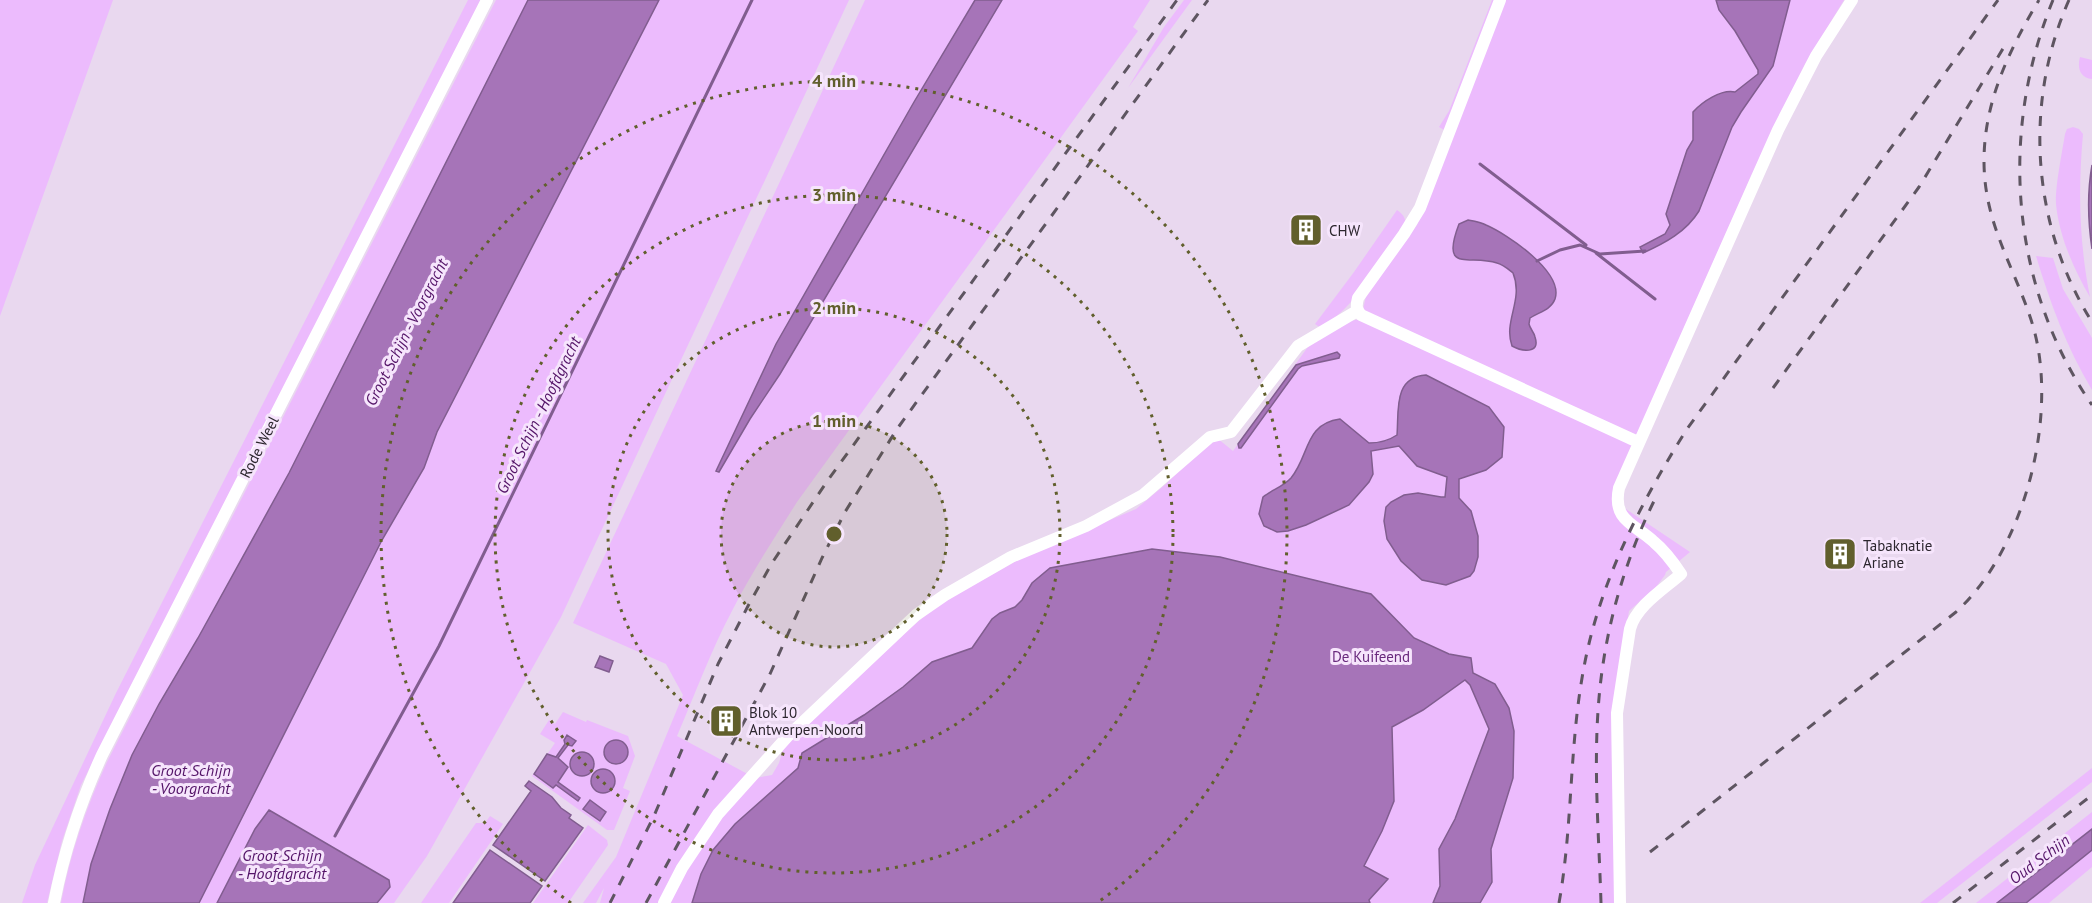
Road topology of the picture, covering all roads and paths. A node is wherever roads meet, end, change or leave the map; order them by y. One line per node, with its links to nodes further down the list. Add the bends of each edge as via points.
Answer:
1 (487, 0): 6 (street, Rode Weel, via 102,755 73,825)
2 (1500, 0): 4 (street, via 1420,208 1358,298)
3 (1852, 0): 5 (street, via 1816,56 1778,130)
4 (1357, 311): 5 (street); 7 (street, via 1298,346 1231,432 1210,437 1143,495 1086,526 1011,557 916,615 787,737 718,814)
5 (1638, 442): 8 (street, via 1619,488 1617,499 1622,516 1654,541 1681,574 1640,611 1630,629 1617,713)
6 (54, 903)
7 (664, 903)
8 (1620, 903)

